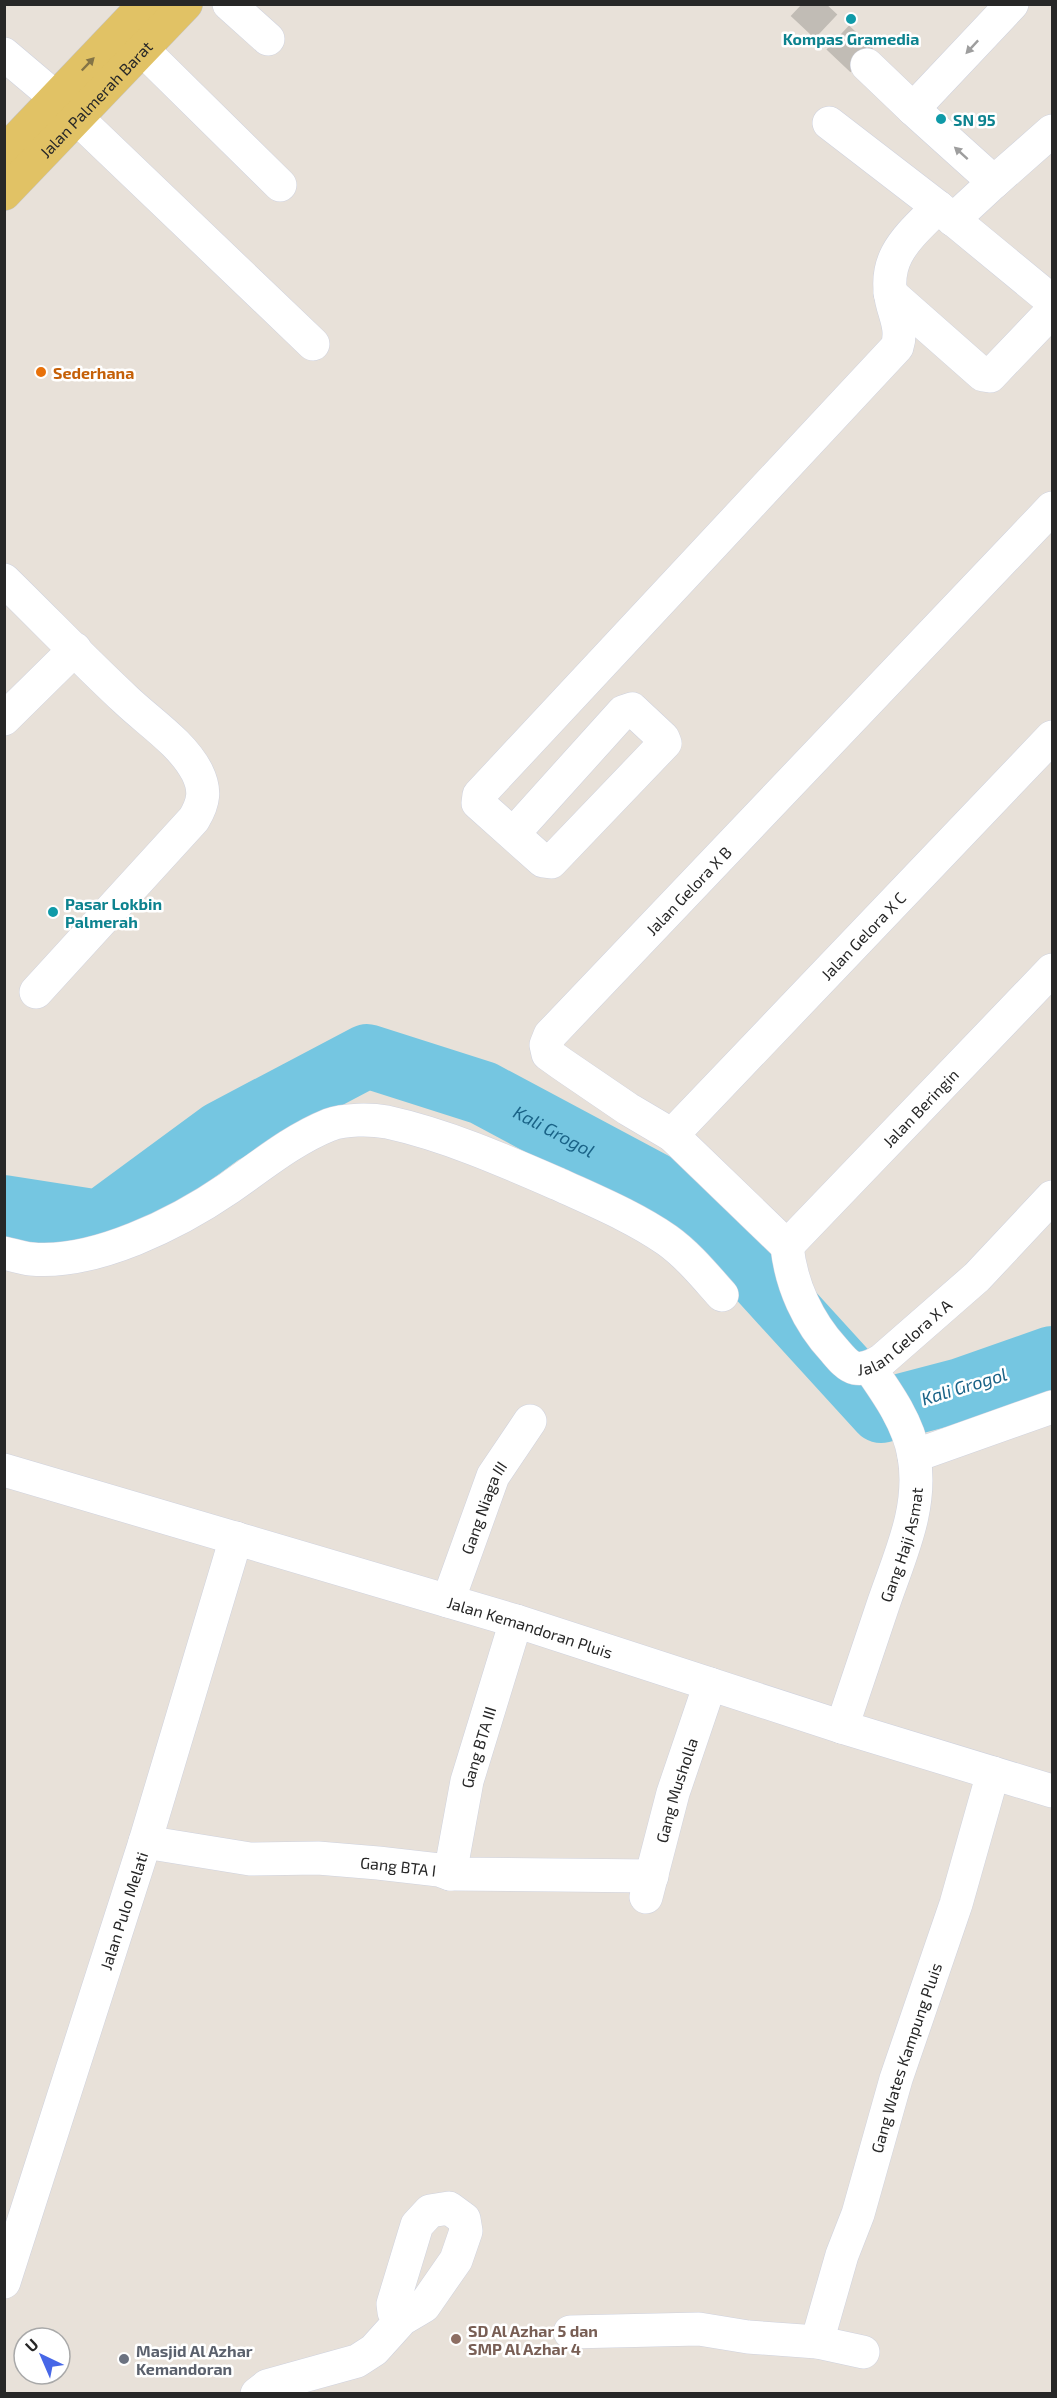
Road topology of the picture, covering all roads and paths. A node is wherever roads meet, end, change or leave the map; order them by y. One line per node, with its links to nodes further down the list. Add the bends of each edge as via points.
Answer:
1 (145, 4): 9 (main road, Jalan Palmerah Barat, one-way to 1)
2 (186, 4): 6 (main road, Jalan Palmerah Barat)
3 (229, 4): 5 (street)
4 (1012, 4): 10 (street, one-way to 10)
5 (268, 39)
6 (143, 50): 9 (main road, Jalan Palmerah Barat); 15 (street)
7 (4, 54): 9 (street)
8 (867, 65): 10 (street)
9 (66, 108): 13 (main road, Jalan Palmerah Barat); 16 (main road, Jalan Palmerah Barat); 21 (street)
10 (913, 109): 14 (street, one-way to 10)
11 (830, 123): 17 (street)
12 (1053, 131): 14 (street)
13 (4, 152)
14 (994, 182): 17 (street)
15 (280, 185)
16 (4, 195)
17 (945, 213): 18 (street, via 912,232 896,253 889,275); 19 (street)
18 (890, 293): 20 (street, via 983,375 990,376); 27 (street, via 900,337 897,347 479,795 478,803)
19 (1053, 301)
20 (1053, 311)
21 (313, 344)
22 (1053, 508): 30 (street, Jalan Gelora X B, via 550,1035 548,1054)
23 (4, 580): 24 (street)
24 (75, 649): 25 (street); 29 (street, via 188,758 204,791 194,819)
25 (4, 719)
26 (1053, 737): 30 (street, Jalan Gelora X C)
27 (513, 834): 27 (street, via 623,711 632,709 663,738 661,748 551,862 543,861)
28 (1053, 970): 32 (street, Jalan Beringin)
29 (36, 992)
30 (672, 1135): 32 (street, Jalan Gelora X B)
31 (1053, 1197): 35 (street, Jalan Gelora X A, via 977,1276 882,1360)
32 (787, 1246): 35 (street, Jalan Gelora X A, via 798,1293 812,1322 844,1362 856,1368)
33 (4, 1253): 34 (street, via 31,1259 76,1257 128,1241 181,1218 280,1151 329,1125 385,1122 438,1136 511,1163 599,1203 668,1241)
34 (722, 1295)
35 (869, 1367): 38 (street, Gang Haji Asmat, via 896,1410)
36 (1053, 1407): 38 (street)
37 (530, 1420): 41 (street, Gang Niaga III, via 493,1476)
38 (914, 1456): 44 (street, Gang Haji Asmat, via 912,1523)
39 (4, 1470): 40 (street, Jalan Kemandoran Pluis)
40 (236, 1538): 41 (street, Jalan Kemandoran Pluis); 47 (street, Jalan Pulo Melati)
41 (448, 1600): 42 (street, Jalan Kemandoran Pluis)
42 (516, 1621): 43 (street, Jalan Kemandoran Pluis); 48 (street, Gang BTA III, via 467,1781)
43 (710, 1684): 44 (street, Jalan Kemandoran Pluis); 49 (street, Gang Musholla, via 672,1793)
44 (842, 1727): 45 (street, Jalan Kemandoran Pluis)
45 (993, 1773): 46 (street, Jalan Kemandoran Pluis); 53 (street, Gang Wates Kampung Pluis, via 956,1904 906,2047)
46 (1053, 1791)
47 (145, 1842): 48 (street, Gang BTA I, via 250,1860 318,1858); 50 (street, Jalan Pulo Melati)
48 (450, 1874): 49 (street, Gang BTA I)
49 (649, 1887)
50 (4, 2282)
51 (402, 2319): 55 (street, via 374,2350 357,2361 267,2386)
52 (570, 2332): 53 (street, via 699,2329)
53 (817, 2342): 54 (street)
54 (862, 2352)
55 (256, 2394)

